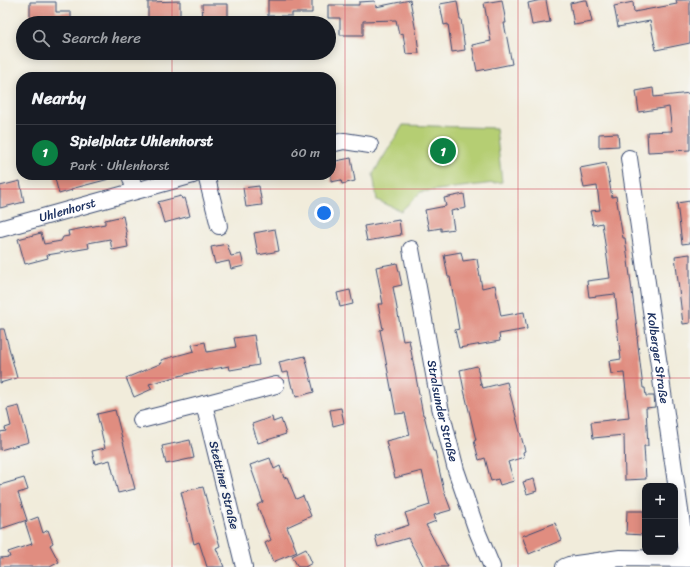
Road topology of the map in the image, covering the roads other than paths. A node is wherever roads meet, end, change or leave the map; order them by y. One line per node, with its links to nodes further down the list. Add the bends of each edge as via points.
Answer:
1 (336, 143): 2 (street, via 344,141)
2 (370, 145)
3 (629, 158): 14 (street, Kolberger Straße)
4 (132, 180): 7 (street)
5 (175, 180): 7 (street, Uhlenhorst)
6 (207, 180): 8 (street)
7 (135, 191): 9 (street, Uhlenhorst)
8 (219, 226)
9 (0, 229)
10 (411, 249): 16 (street, Stralsunder Straße, via 440,407 456,470)
11 (276, 385): 12 (street)
12 (204, 404): 13 (street); 15 (street, Stettiner Straße)
13 (141, 420)
14 (689, 559): 17 (street, via 620,558)
15 (244, 567)
16 (492, 567)
17 (564, 567)

